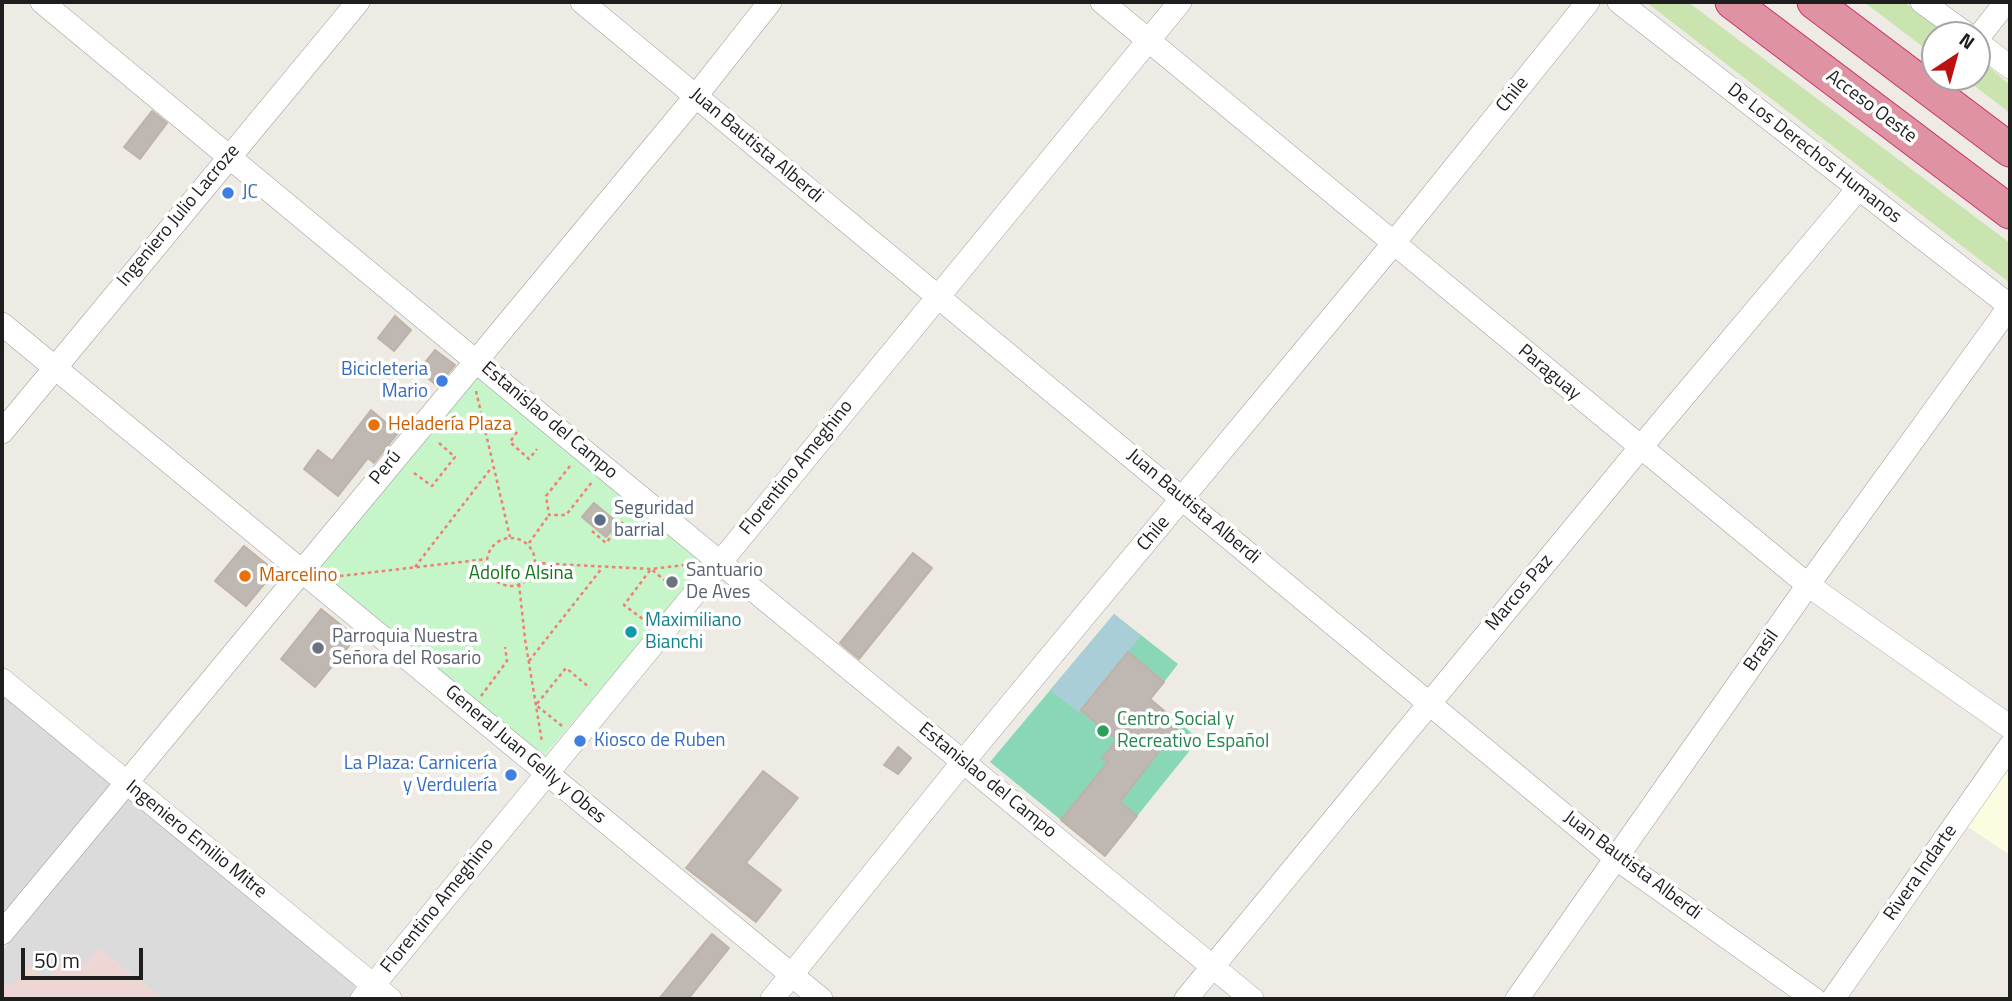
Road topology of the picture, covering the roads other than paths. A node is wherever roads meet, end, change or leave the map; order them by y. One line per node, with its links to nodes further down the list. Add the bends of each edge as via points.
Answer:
1 (42, 2): 20 (street, Estanislao del Campo)
2 (358, 2): 20 (street, Ingeniero Julio Lacroze)
3 (582, 2): 18 (street, Juan Bautista Alberdi)
4 (770, 2): 18 (street, Perú)
5 (1102, 2): 15 (street, Paraguay)
6 (1180, 2): 15 (street, Florentino Ameghino)
7 (1588, 2): 23 (street, Chile)
8 (1619, 2): 21 (street, De Los Derechos Humanos)
9 (1732, 2): 22 (highway, Acceso Oeste)
10 (1814, 2): 19 (highway)
11 (1923, 2): 13 (street)
12 (2006, 2): 14 (street)
13 (1949, 21)
14 (1991, 22)
15 (1148, 40): 23 (street, Paraguay); 24 (street, Florentino Ameghino)
16 (1991, 51): 17 (street)
17 (2010, 67)
18 (696, 96): 24 (street, Juan Bautista Alberdi); 27 (street, Perú)
19 (2010, 150)
20 (230, 155): 27 (street, Estanislao del Campo); 28 (street, Ingeniero Julio Lacroze)
21 (1858, 189): 25 (street, De Los Derechos Humanos); 30 (street, Marcos Paz)
22 (2010, 212)
23 (1393, 244): 30 (street, Paraguay); 31 (street, Chile)
24 (938, 296): 31 (street, Juan Bautista Alberdi); 32 (street, Florentino Ameghino)
25 (2010, 306): 34 (street, Brasil)
26 (2, 324): 28 (street, General Juan Gelly y Obes)
27 (475, 360): 32 (street, Estanislao del Campo); 33 (street, Perú)
28 (54, 368): 29 (street, Ingeniero Julio Lacroze); 33 (street, General Juan Gelly y Obes)
29 (2, 432)
30 (1640, 448): 34 (street, Paraguay); 36 (street, Marcos Paz)
31 (1183, 499): 36 (street, Juan Bautista Alberdi); 39 (street, Chile)
32 (720, 562): 39 (street, Estanislao del Campo); 40 (street, Florentino Ameghino)
33 (302, 570): 40 (street, General Juan Gelly y Obes); 41 (street, Perú)
34 (1808, 584): 37 (street, Paraguay); 42 (street, Brasil)
35 (2, 680): 41 (street, Ingeniero Emilio Mitre)
36 (1429, 704): 42 (street, Juan Bautista Alberdi); 44 (street, Marcos Paz)
37 (2010, 727)
38 (2010, 746): 53 (street, Rivera Indarte)
39 (963, 762): 44 (street, Estanislao del Campo); 45 (street, Chile)
40 (547, 774): 45 (street, General Juan Gelly y Obes); 46 (street, Florentino Ameghino)
41 (127, 783): 43 (street, Perú); 46 (street, Ingeniero Emilio Mitre)
42 (1617, 859): 51 (street, Brasil); 52 (street, Juan Bautista Alberdi)
43 (2, 933)
44 (1213, 967): 49 (street, Marcos Paz); 50 (street, Estanislao del Campo)
45 (792, 975): 47 (street, Chile); 48 (street, General Juan Gelly y Obes)
46 (375, 995)
47 (772, 999)
48 (821, 999)
49 (1186, 999)
50 (1252, 999)
51 (1517, 999)
52 (1814, 999)
53 (1833, 999)

